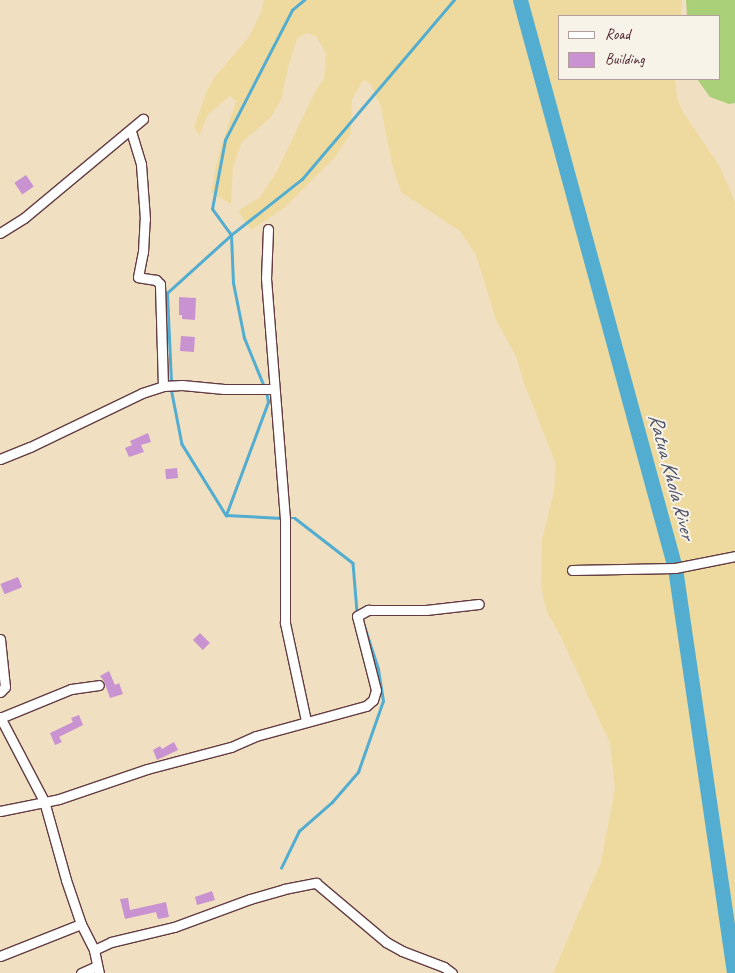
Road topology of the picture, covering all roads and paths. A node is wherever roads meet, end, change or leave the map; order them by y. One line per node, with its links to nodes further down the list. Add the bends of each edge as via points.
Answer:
1 (143, 119): 2 (street)
2 (131, 131): 4 (street, via 24,218); 5 (street, via 141,164 145,219 138,277 156,280 160,284)
3 (268, 230): 6 (street, via 266,278)
4 (0, 233)
5 (163, 386): 6 (street); 7 (street)
6 (274, 389): 15 (street, via 285,518 285,623)
7 (0, 459)
8 (735, 556): 9 (street, via 675,568)
9 (572, 570)
10 (480, 604): 15 (street, via 426,610 368,610 357,616 376,690 373,700 354,710)
11 (0, 639): 13 (street, via 5,687)
12 (99, 685): 14 (street, via 71,689)
13 (0, 692)
14 (0, 717): 16 (street)
15 (306, 721): 16 (street, via 231,747 147,769 72,796)
16 (44, 801): 17 (street); 18 (street)
17 (0, 811)
18 (81, 924): 19 (street); 20 (street)
19 (94, 950): 21 (street); 23 (street, via 111,942 174,927 250,899 316,883 386,942)
20 (0, 956)
21 (98, 969): 22 (street)
22 (80, 973)
23 (452, 973)

